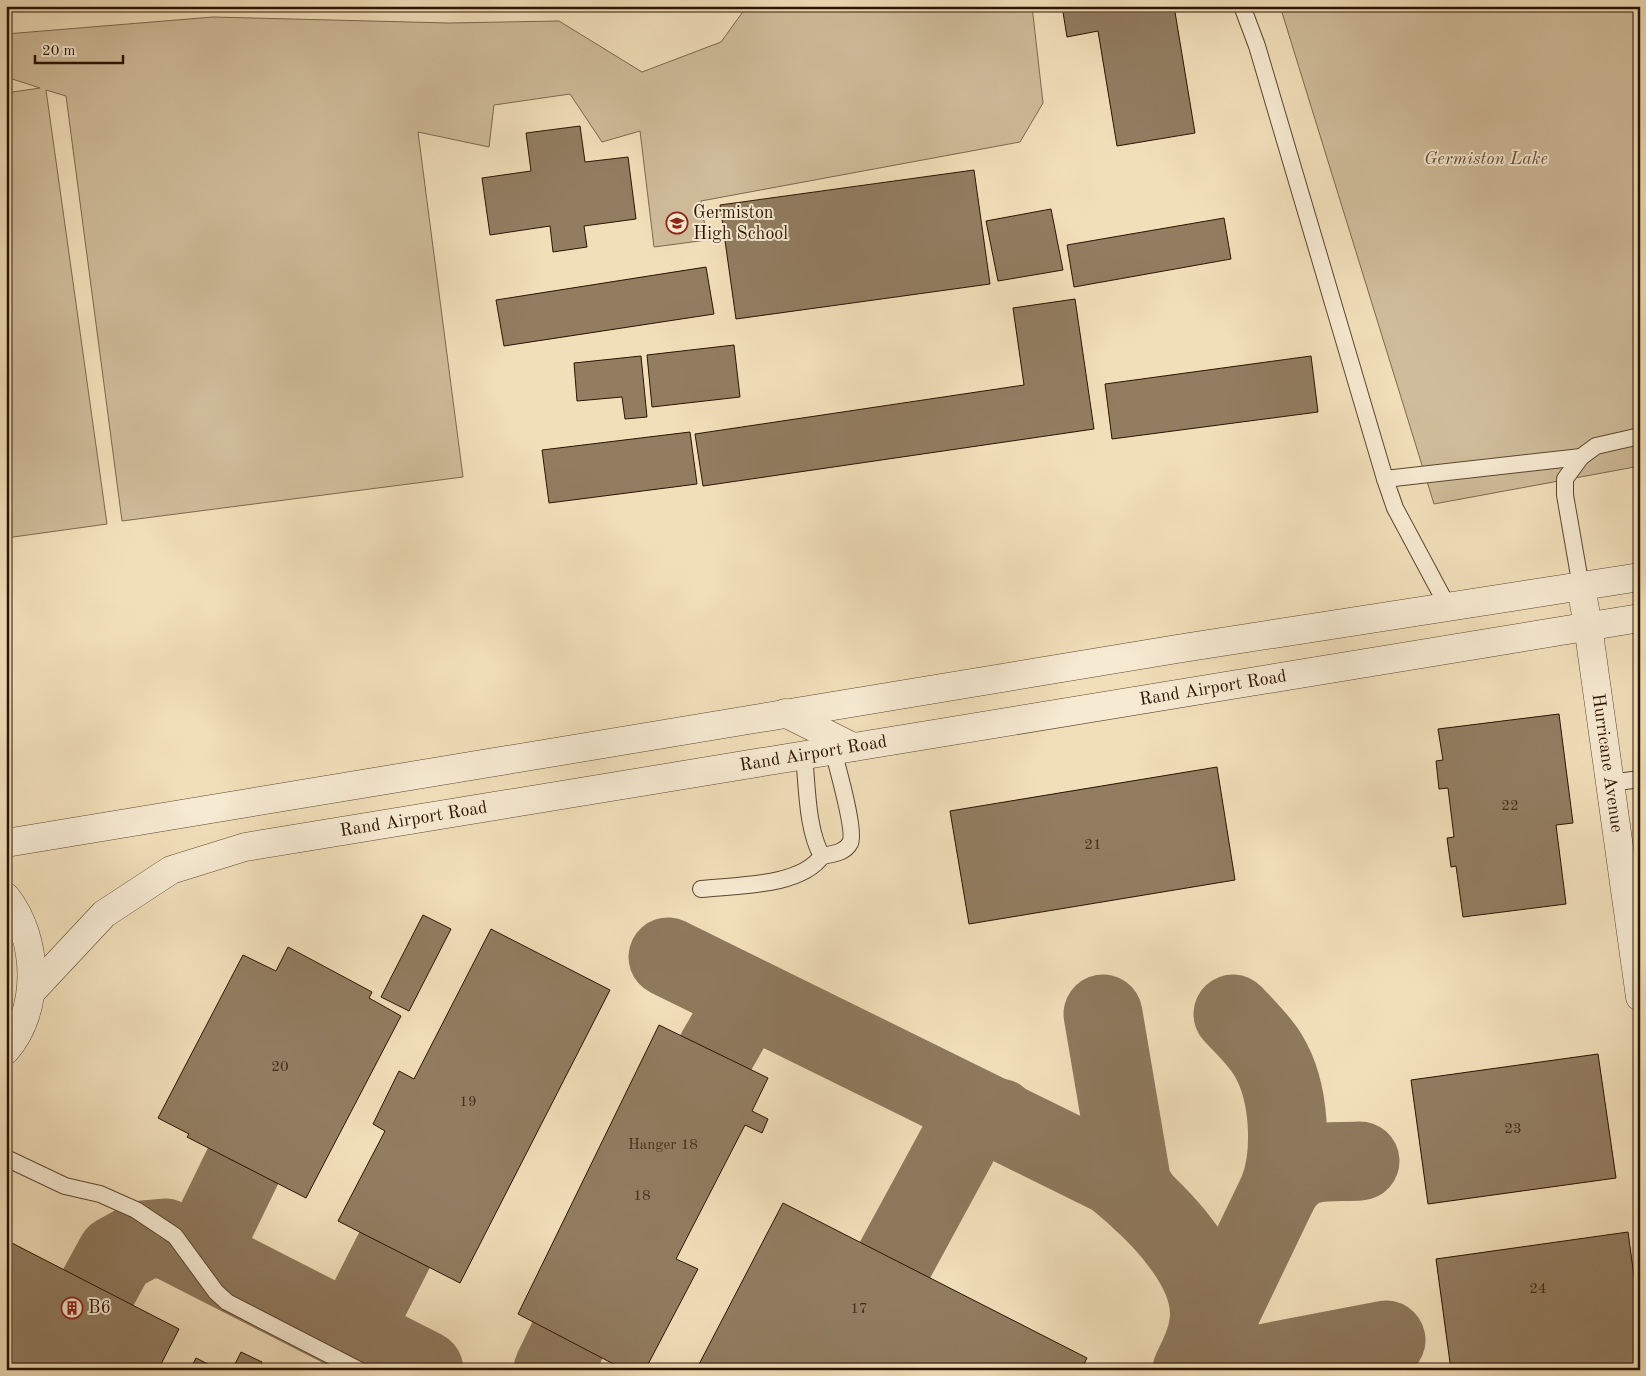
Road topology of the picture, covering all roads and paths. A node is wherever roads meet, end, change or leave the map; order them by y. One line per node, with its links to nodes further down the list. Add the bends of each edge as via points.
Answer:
1 (1242, 6): 4 (lane, via 1257,46)
2 (1640, 436): 3 (lane, via 1596,446)
3 (1581, 457): 4 (lane); 6 (lane, via 1565,479 1565,495)
4 (1385, 479): 7 (lane, via 1395,508)
5 (1640, 577): 6 (street)
6 (1581, 587): 7 (street); 9 (street, Hurricane Avenue)
7 (1448, 607): 10 (street)
8 (1640, 618): 9 (street, Rand Airport Road)
9 (1588, 626): 11 (street, Rand Airport Road); 14 (street, Hurricane Avenue)
10 (785, 713): 11 (street); 15 (street)
11 (843, 749): 12 (street, Rand Airport Road); 16 (lane, via 852,839 844,850)
12 (804, 755): 16 (lane, via 813,830); 19 (street, Rand Airport Road, via 244,847 171,870 104,914)
13 (1640, 778): 14 (lane)
14 (1610, 783): 20 (street, Hurricane Avenue)
15 (6, 843)
16 (822, 856): 17 (lane, via 810,869 792,877)
17 (701, 889)
18 (6, 897): 19 (street, Rand Airport Road, via 15,908 30,949)
19 (32, 991): 21 (street, Rand Airport Road)
20 (1640, 997)
21 (9, 1050)
22 (6, 1158): 23 (lane, via 65,1186 100,1194 136,1210 174,1236 216,1292 228,1302)
23 (360, 1370)

